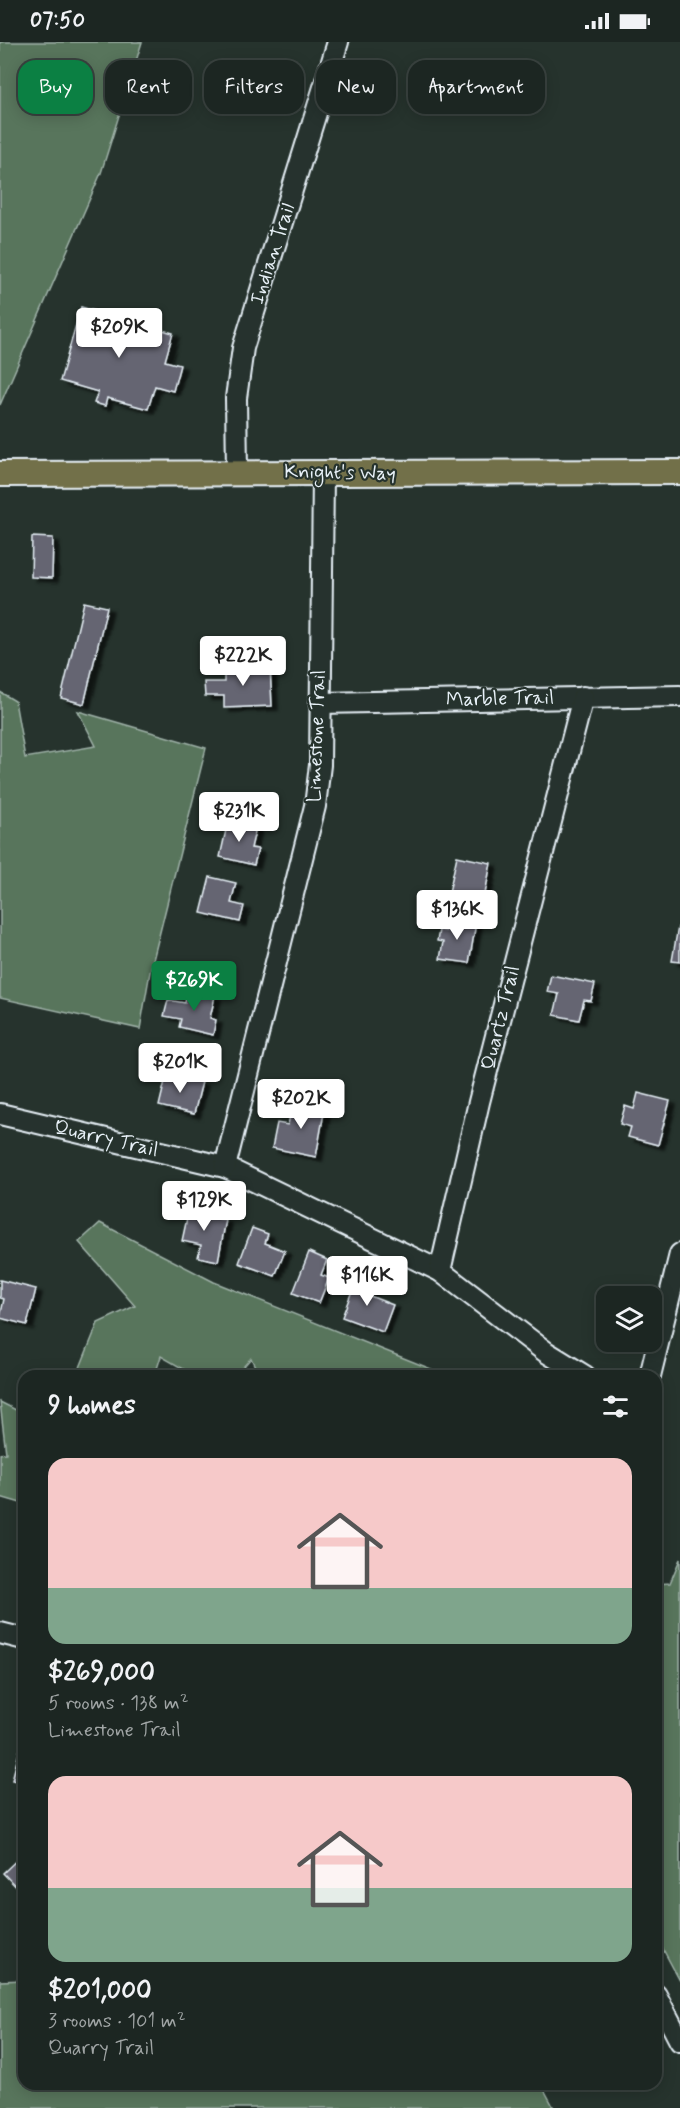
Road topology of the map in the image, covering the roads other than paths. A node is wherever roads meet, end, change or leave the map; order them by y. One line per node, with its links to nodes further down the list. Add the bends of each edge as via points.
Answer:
1 (338, 42): 2 (street, Indian Trail, via 243,348 236,398)
2 (237, 471): 4 (main road, Knight's Way); 5 (main road, Knight's Way)
3 (680, 472): 5 (main road, Knight's Way)
4 (0, 474)
5 (323, 475): 8 (street, Limestone Trail)
6 (680, 696): 7 (street, Marble Trail)
7 (583, 697): 8 (street, Marble Trail); 12 (street, Quartz Trail, via 479,1102)
8 (320, 703): 10 (street, Limestone Trail, via 320,765 315,806)
9 (0, 1114): 10 (street, Quarry Trail)
10 (225, 1167): 12 (street, Quarry Trail)
11 (680, 1254): 14 (street)
12 (440, 1271): 13 (street, Quarry Trail)
13 (575, 1370)
14 (651, 1370)
15 (0, 1633): 16 (street)
16 (18, 1638)
17 (662, 2007): 18 (street)
18 (680, 2042)

